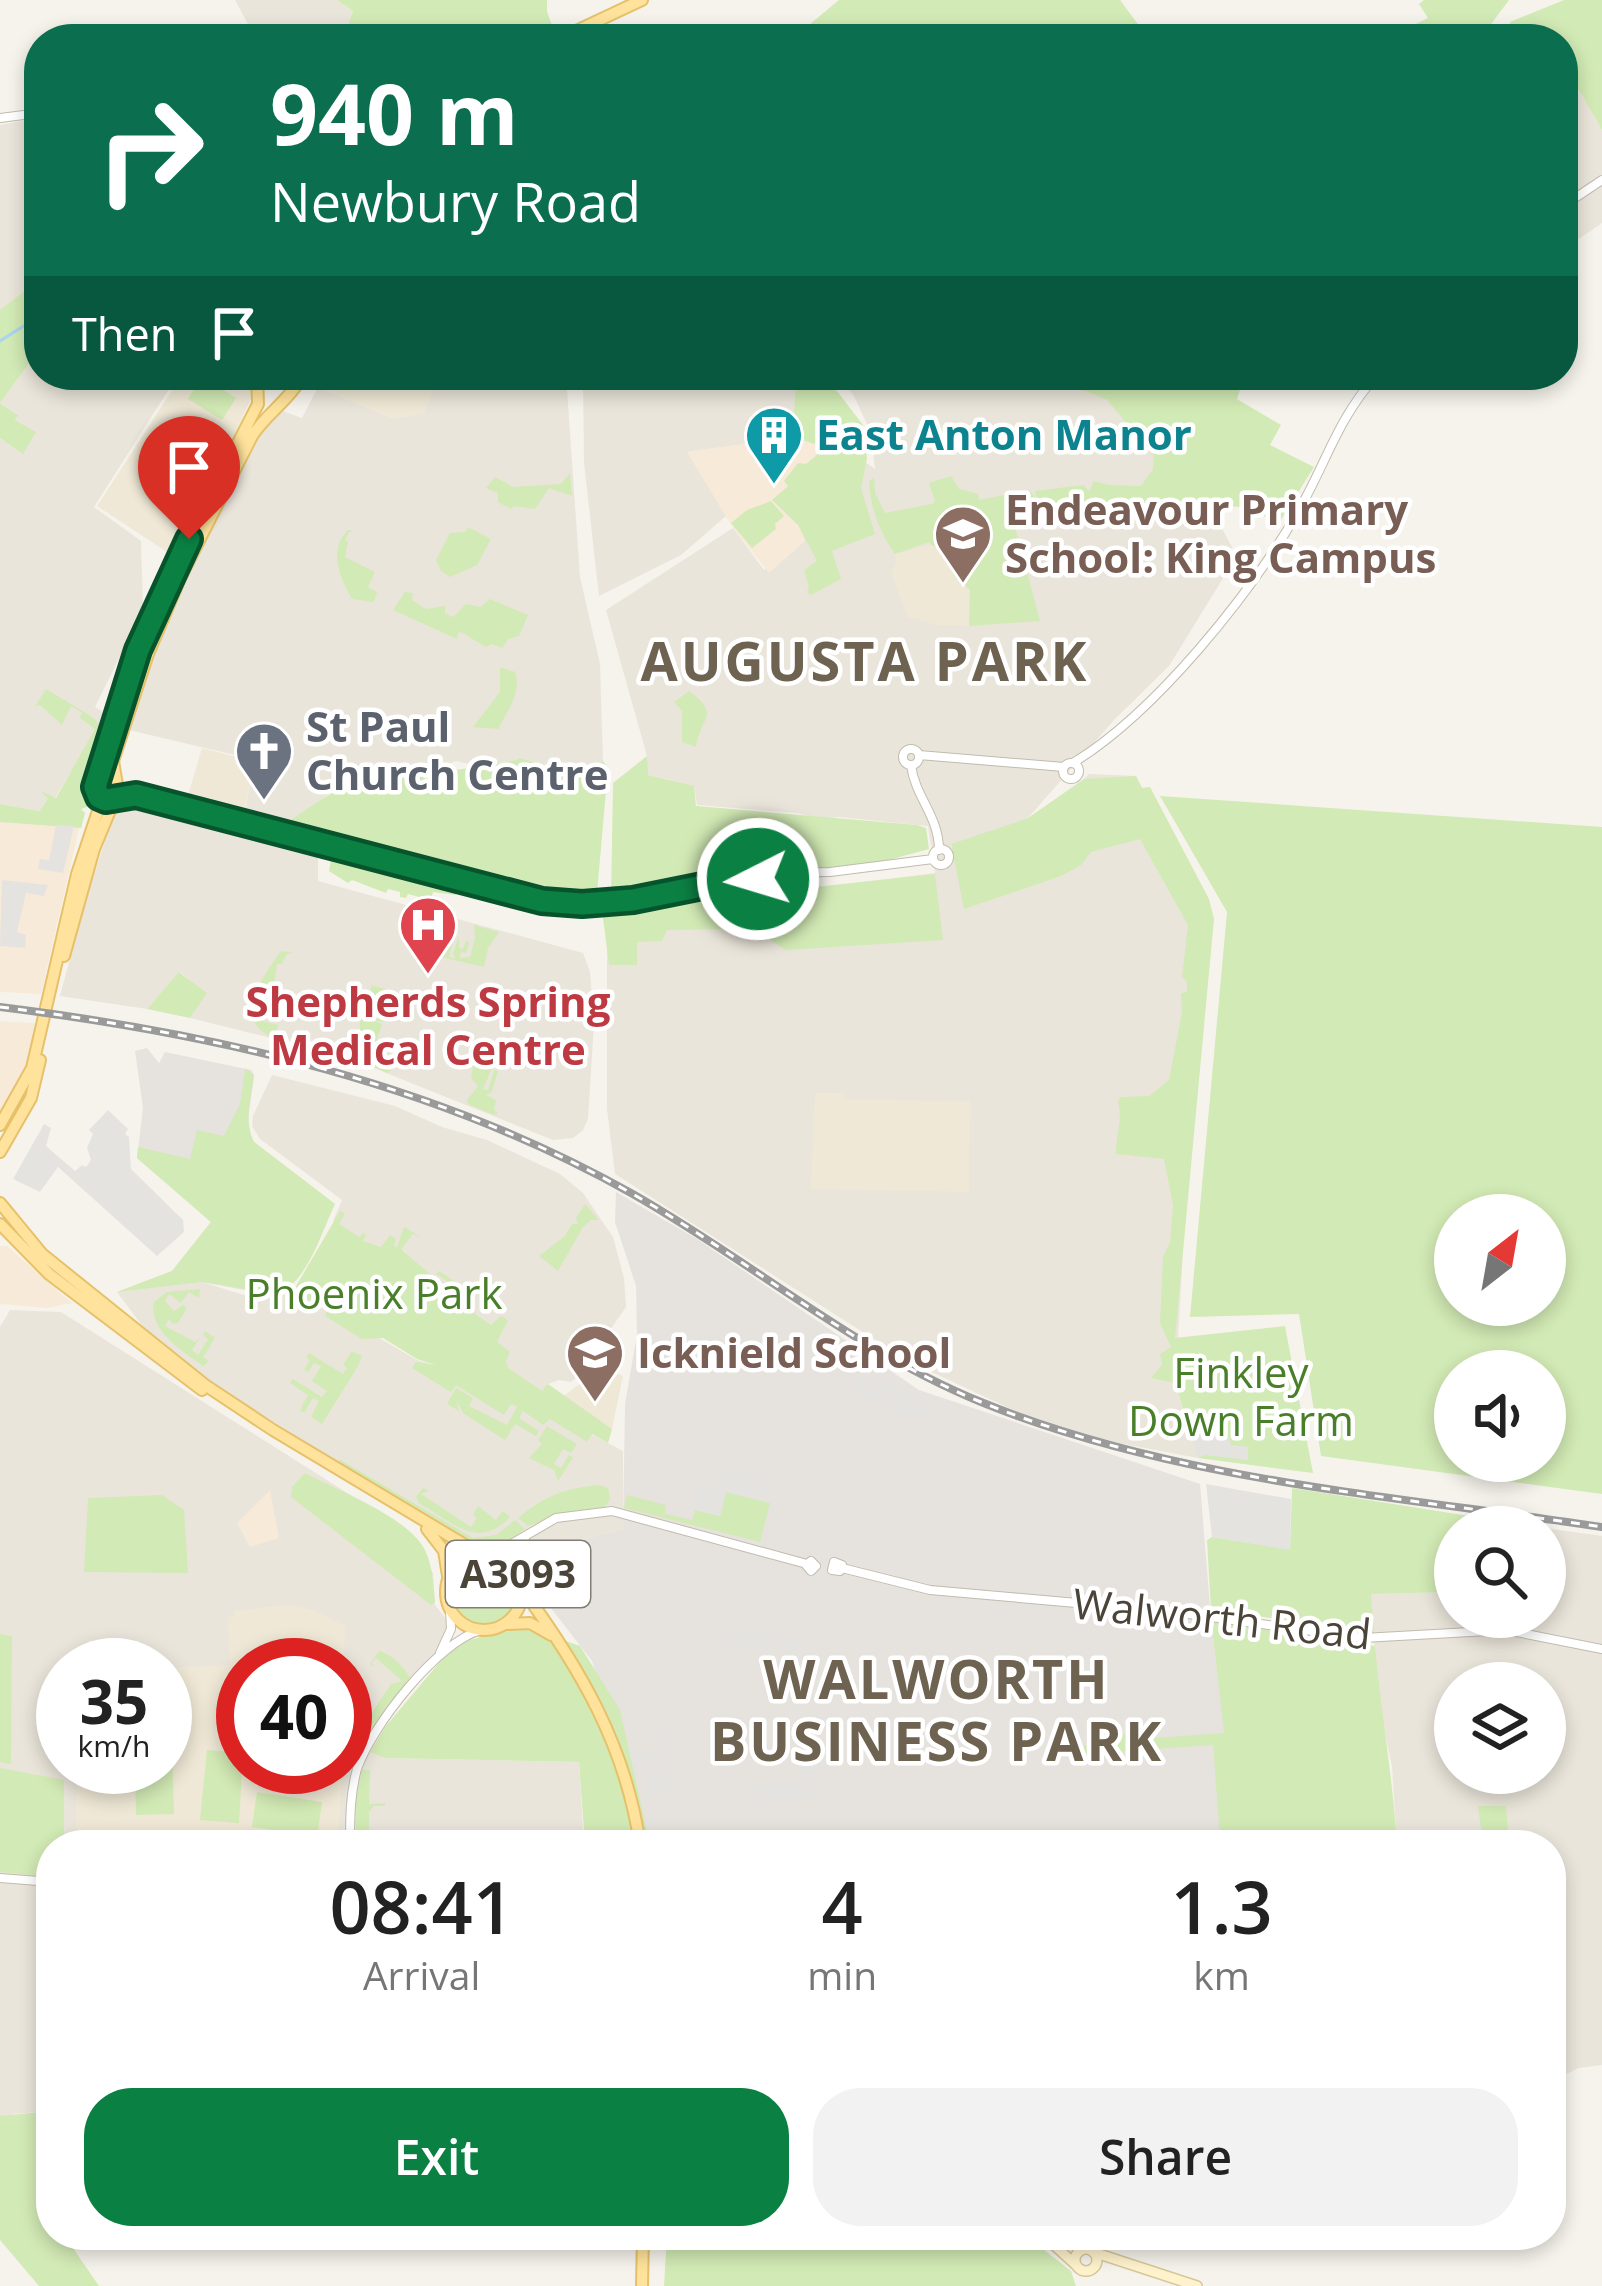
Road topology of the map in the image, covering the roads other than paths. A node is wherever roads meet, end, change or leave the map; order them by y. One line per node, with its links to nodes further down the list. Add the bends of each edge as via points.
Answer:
1 (642, 0): 2 (main road)
2 (591, 24)
3 (257, 390): 8 (main road, via 256,407 151,618)
4 (269, 390): 7 (main road)
5 (292, 390): 7 (main road)
6 (1365, 390): 9 (street, via 1263,566 1172,679 1085,757 1052,767 905,752 938,827 936,854 775,873 769,884 757,875 633,900 542,901)
7 (288, 393): 9 (main road, via 252,436 172,594 113,761)
8 (97, 787): 9 (main road, via 106,800); 9 (main road, via 107,776); 10 (main road, via 98,812)
9 (116, 789): 10 (main road)
10 (57, 969): 11 (main road)
11 (26, 1094): 12 (main road); 13 (main road)
12 (0, 1125)
13 (0, 1152)
14 (0, 1203): 16 (main road, A3093, via 68,1277)
15 (0, 1224): 16 (main road, A3093, via 155,1358)
16 (273, 1430): 17 (main road, A3093)
17 (412, 1515): 19 (main road, A3093); 21 (main road, A3093, via 442,1546)
18 (526, 1537): 19 (street, Walworth Road); 20 (street); 27 (street, Walworth Road, via 563,1516 612,1511 930,1590 1363,1638 1506,1630)
19 (484, 1554): 20 (main road, A3093, via 504,1559); 21 (main road, A3093, via 458,1563)
20 (519, 1576): 22 (main road, A3093)
21 (448, 1579): 23 (main road, A3093)
22 (522, 1589): 24 (main road, A3093); 26 (main road, A3093)
23 (450, 1610): 25 (main road, A3093); 28 (street)
24 (505, 1624): 25 (main road, A3093); 26 (main road, A3093, via 534,1624)
25 (481, 1630): 28 (street)
26 (562, 1645): 30 (main road, A3093, via 615,1745)
27 (1602, 1648)
28 (439, 1654): 29 (street, via 371,1739)
29 (350, 1830)
30 (636, 1830)
31 (0, 1878): 32 (street)
32 (36, 1881)
33 (643, 2250): 41 (main road)
34 (1062, 2250): 39 (main road)
35 (1075, 2250): 36 (main road)
36 (1080, 2251): 37 (main road); 39 (main road)
37 (1094, 2252): 38 (main road); 40 (main road)
38 (1120, 2260): 40 (main road); 42 (main road)
39 (1076, 2265): 40 (main road)
40 (1095, 2266)
41 (642, 2286)
42 (1198, 2286)

